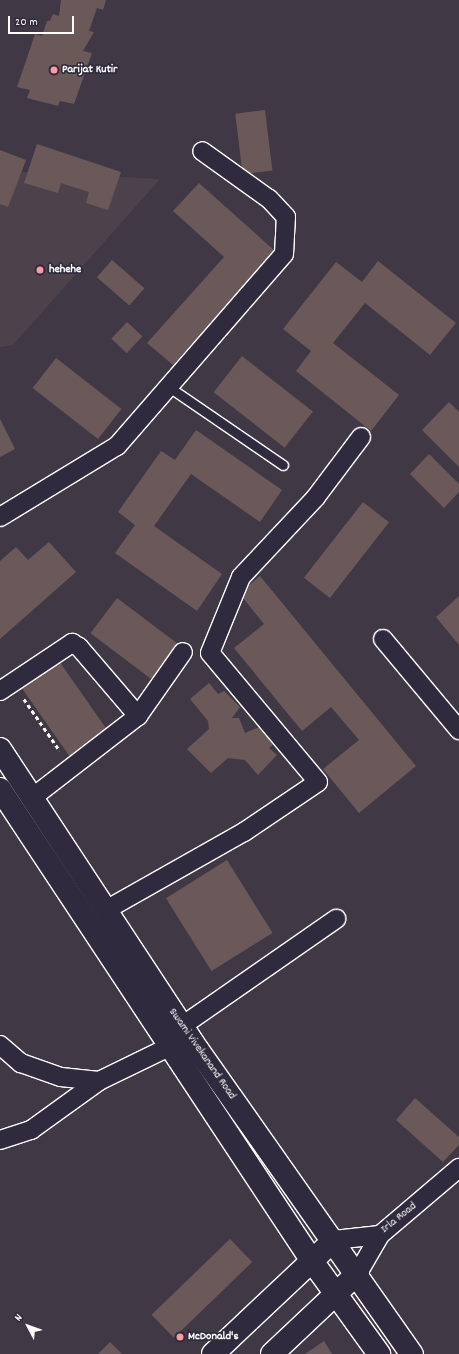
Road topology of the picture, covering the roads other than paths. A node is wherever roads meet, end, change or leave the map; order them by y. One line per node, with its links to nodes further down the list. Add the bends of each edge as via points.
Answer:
1 (202, 151): 2 (street, via 269,199 286,217 284,254)
2 (169, 387): 4 (lane); 5 (street, via 117,446)
3 (361, 437): 14 (street, via 316,497 241,577 210,653 318,782 244,832)
4 (284, 465)
5 (0, 517)
6 (383, 639): 10 (street)
7 (182, 652): 9 (street)
8 (6, 687): 9 (street, via 72,643 79,647)
9 (138, 716): 13 (street, via 73,769)
10 (459, 730)
11 (0, 749): 13 (main road, Swami Vivekanand Road)
12 (0, 789): 18 (main road, Swami Vivekanand Road)
13 (32, 798): 14 (main road, Swami Vivekanand Road)
14 (106, 910): 16 (main road, Swami Vivekanand Road)
15 (336, 919): 16 (street)
16 (182, 1026): 23 (main road, Swami Vivekanand Road)
17 (0, 1045): 19 (street, via 20,1063 61,1077)
18 (169, 1047): 19 (street); 24 (main road, Swami Vivekanand Road)
19 (99, 1081): 20 (street, via 31,1130)
20 (0, 1140)
21 (459, 1168): 22 (street, Irla Road)
22 (380, 1235): 23 (street, Irla Road); 25 (street)
23 (334, 1240): 24 (main road); 25 (main road, Swami Vivekanand Road)
24 (312, 1261): 26 (main road, Swami Vivekanand Road); 27 (main road)
25 (358, 1273): 26 (main road); 30 (main road, Swami Vivekanand Road)
26 (337, 1296): 28 (main road); 29 (main road, Swami Vivekanand Road)
27 (213, 1354)
28 (272, 1354)
29 (379, 1354)
30 (412, 1354)

